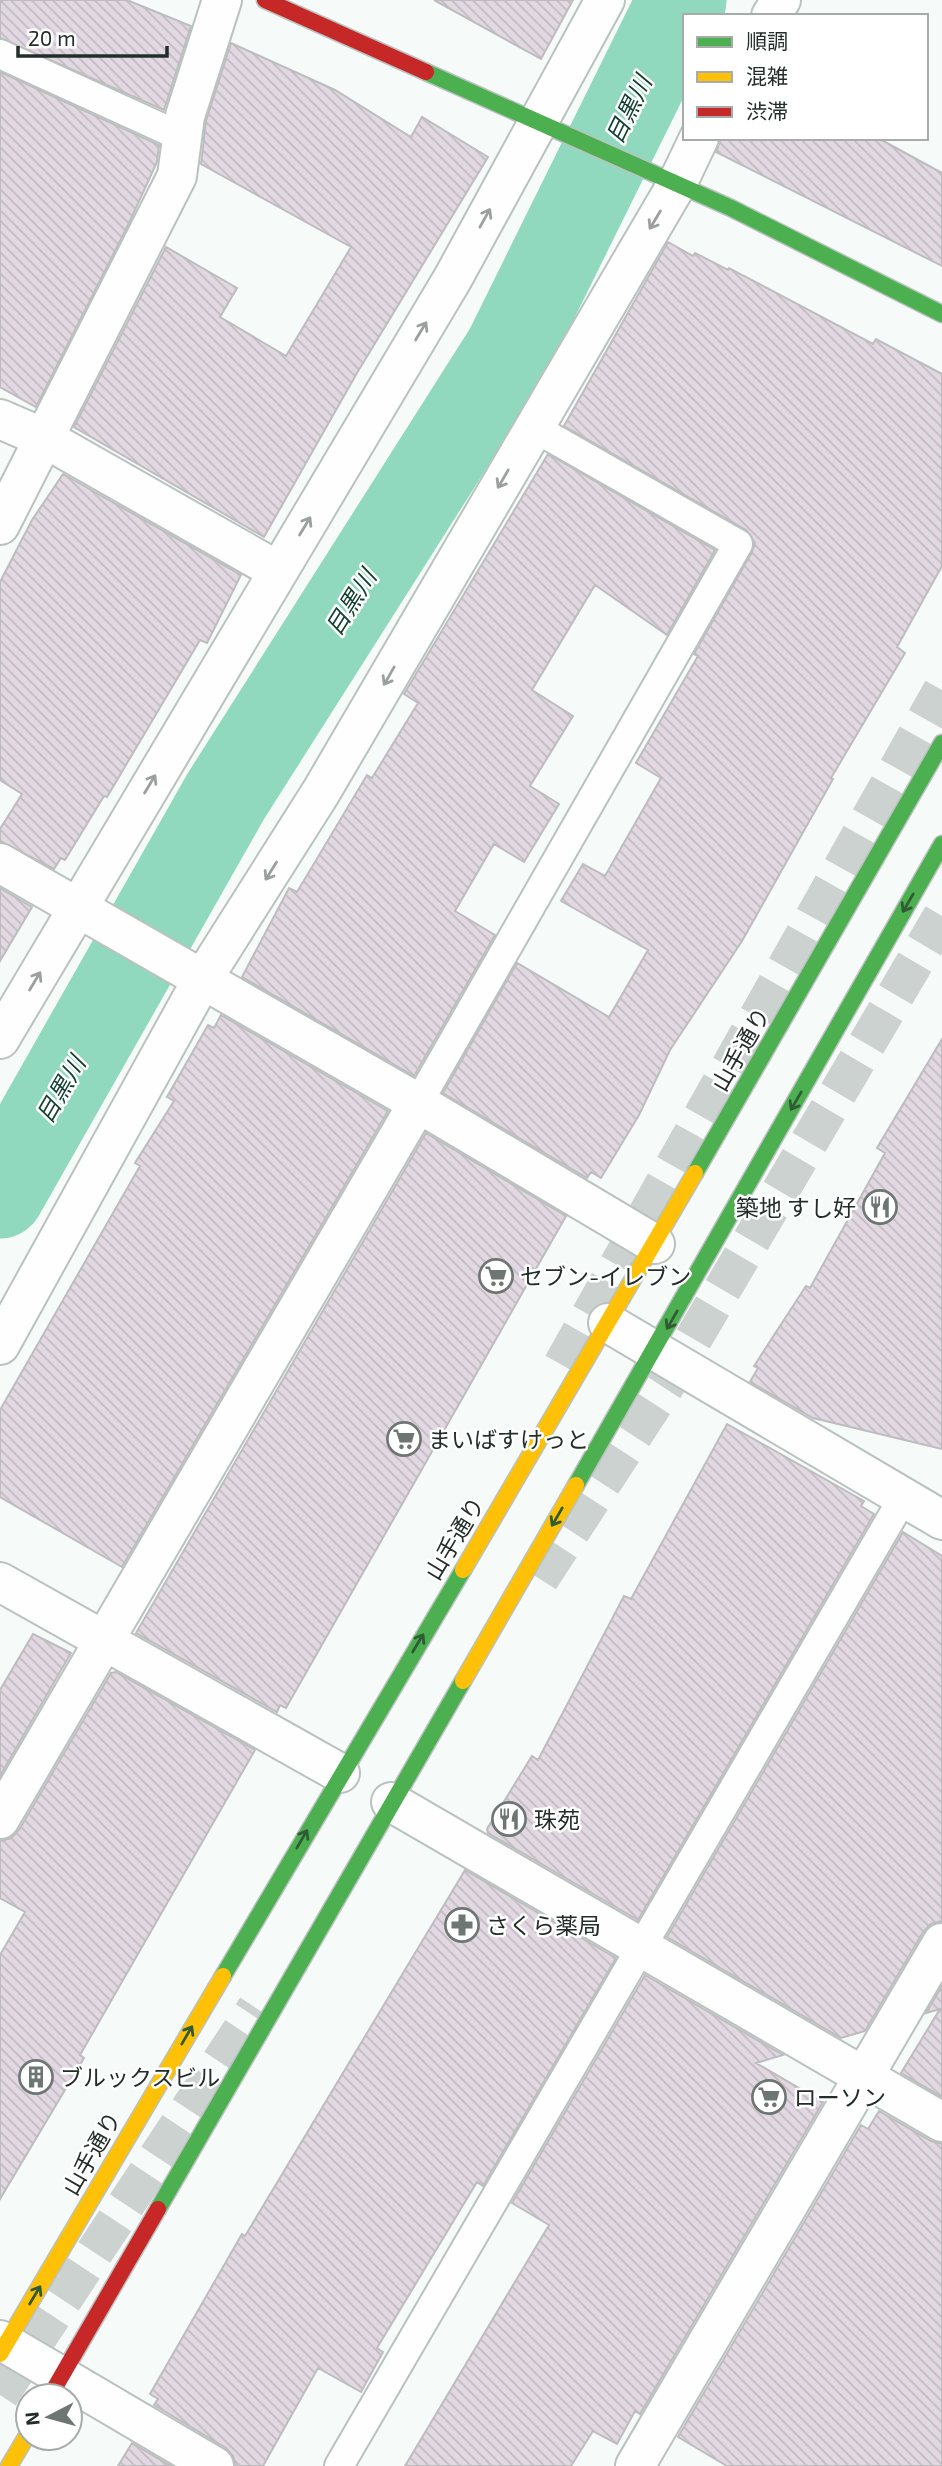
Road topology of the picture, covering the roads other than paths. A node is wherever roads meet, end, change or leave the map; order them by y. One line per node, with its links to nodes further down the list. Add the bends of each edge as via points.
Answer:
1 (222, 0): 6 (street)
2 (265, 0): 5 (main road)
3 (605, 0): 5 (street)
4 (0, 54): 6 (lane)
5 (549, 124): 8 (main road); 14 (street, one-way to 5)
6 (182, 137): 12 (street, via 177,176)
7 (697, 140): 8 (street)
8 (663, 178): 9 (main road); 11 (street, one-way to 11)
9 (942, 314)
10 (0, 419): 12 (street)
11 (533, 426): 19 (street, one-way to 19, via 321,792); 21 (lane, via 738,544)
12 (46, 439): 13 (street); 14 (street)
13 (0, 525)
14 (278, 571): 18 (street, one-way to 14)
15 (942, 743): 22 (main road, 山手通り)
16 (942, 844): 25 (main road, one-way to 25)
17 (0, 863): 18 (street)
18 (87, 914): 19 (street); 20 (street, one-way to 18)
19 (195, 976): 21 (street); 24 (street)
20 (0, 1039)
21 (418, 1103): 22 (street); 29 (street)
22 (655, 1244): 23 (main road, 山手通り)
23 (608, 1322): 25 (street); 30 (main road, 山手通り, one-way to 23)
24 (0, 1345)
25 (655, 1349): 26 (street); 31 (main road, one-way to 31)
26 (904, 1498): 27 (street); 34 (lane)
27 (942, 1520)
28 (0, 1582): 29 (street)
29 (104, 1642): 30 (street); 32 (street)
30 (341, 1773): 37 (main road, 山手通り, one-way to 30)
31 (391, 1802): 34 (street); 39 (main road)
32 (0, 1819)
33 (942, 1943): 35 (street)
34 (643, 1949): 35 (street); 42 (lane)
35 (862, 2078): 36 (street); 43 (street)
36 (942, 2122)
37 (2, 2346): 38 (street)
38 (50, 2382)
39 (57, 2382)
40 (84, 2401): 41 (street)
41 (214, 2466)
42 (339, 2466)
43 (635, 2466)

